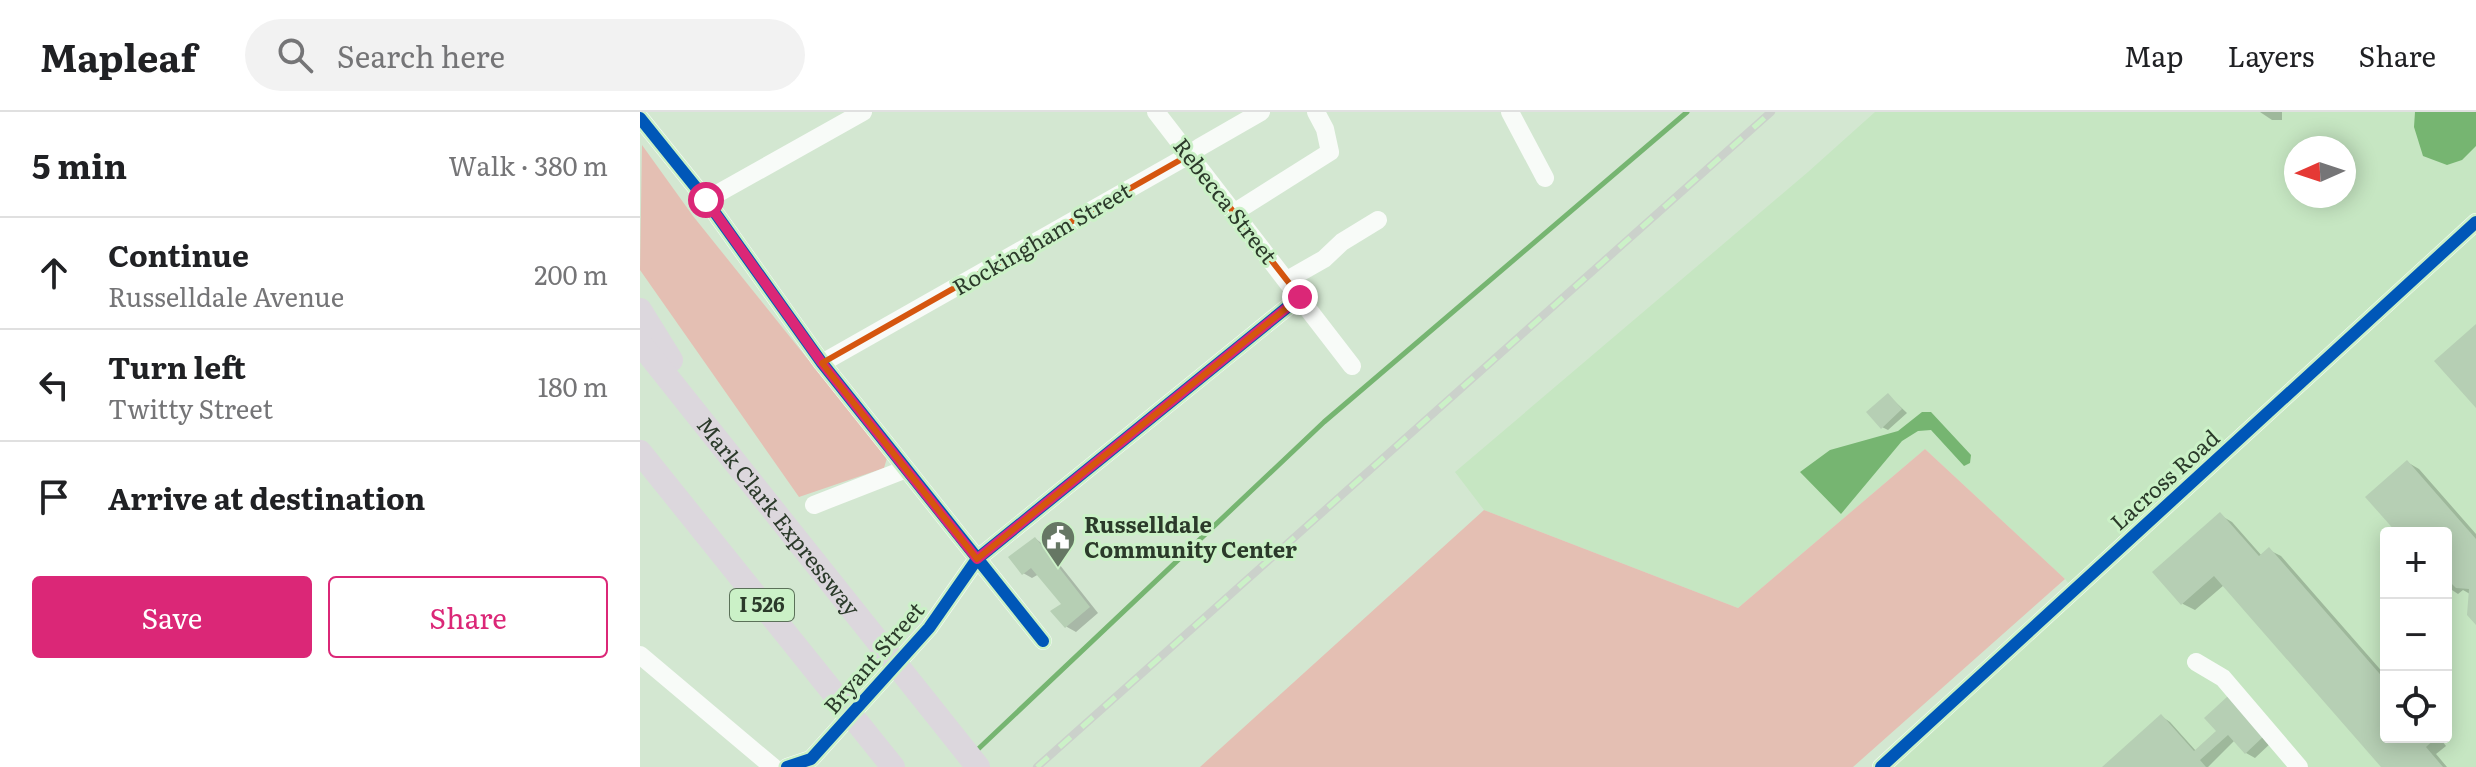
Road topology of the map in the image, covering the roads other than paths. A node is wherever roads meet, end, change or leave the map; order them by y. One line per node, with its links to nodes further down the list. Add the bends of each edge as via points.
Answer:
1 (863, 112): 9 (street)
2 (1156, 112): 7 (street, Rebecca Street)
3 (1261, 112): 7 (street, Rockingham Street)
4 (1316, 112): 10 (street, via 1330,152)
5 (1510, 112): 8 (street)
6 (640, 118): 9 (street)
7 (1189, 155): 10 (street, Rebecca Street); 17 (street, Rockingham Street)
8 (1545, 178)
9 (706, 200): 17 (street)
10 (1235, 212): 13 (street, Rebecca Street)
11 (1378, 220): 13 (street)
12 (2476, 222): 33 (street, Lacross Road)
13 (1287, 280): 14 (street, Rebecca Street)
14 (1300, 297): 18 (street, Rebecca Street); 23 (street, Bryant Street)
15 (640, 310): 20 (highway)
16 (640, 343): 20 (highway, Mark Clark Expressway)
17 (822, 363): 21 (street)
18 (1352, 366)
19 (640, 452): 27 (highway, I 526)
20 (740, 467): 32 (highway, Mark Clark Expressway)
21 (906, 469): 22 (street); 23 (street)
22 (814, 505)
23 (977, 559): 24 (street); 29 (street, Bryant Street, via 929,628 822,747 811,759)
24 (1043, 641)
25 (640, 655): 28 (street)
26 (2196, 662): 34 (street, via 2223,678)
27 (839, 700): 30 (highway); 31 (highway, I 526)
28 (773, 767)
29 (787, 767)
30 (884, 767)
31 (893, 767)
32 (978, 767)
33 (1881, 767)
34 (2299, 767)

